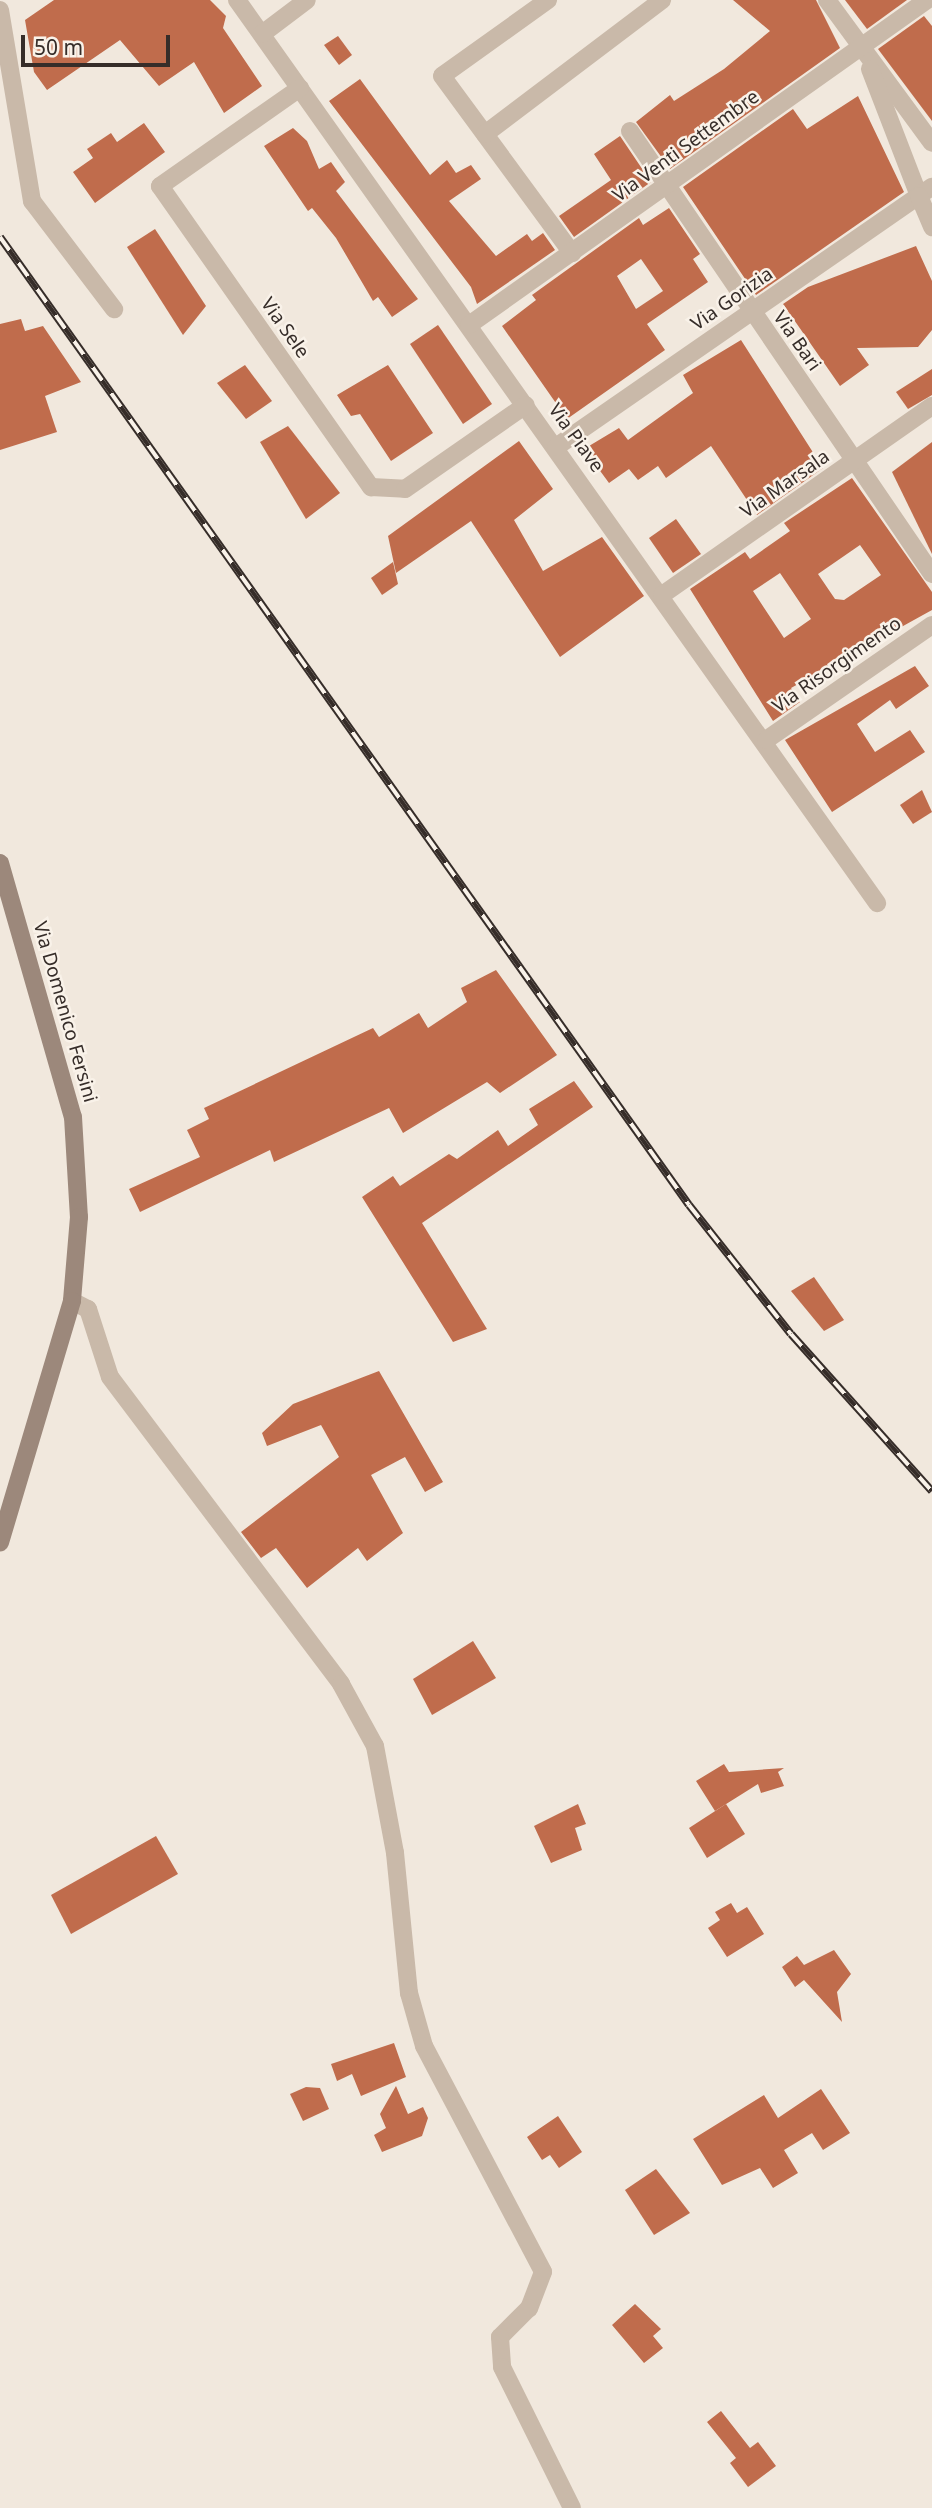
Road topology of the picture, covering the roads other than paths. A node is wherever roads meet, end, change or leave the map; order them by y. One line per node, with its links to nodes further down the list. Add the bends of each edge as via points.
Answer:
1 (237, 0): 8 (street, Via Piave)
2 (307, 0): 8 (street)
3 (548, 0): 12 (street, via 442,76)
4 (662, 0): 12 (street)
5 (827, 0): 9 (street)
6 (927, 0): 9 (street, Via Venti Settembre)
7 (0, 10): 18 (street, via 32,201)
8 (262, 34): 10 (street, Via Piave)
9 (861, 47): 13 (street); 14 (street, Via Venti Settembre); 15 (street)
10 (300, 88): 20 (street, Via Piave); 21 (street, Via Sele, via 160,186 363,476 371,487 405,489)
11 (630, 131): 14 (street, Via Bari)
12 (485, 134): 17 (street)
13 (932, 143)
14 (666, 188): 17 (street, Via Venti Settembre); 19 (street, Via Bari)
15 (926, 191): 16 (street); 19 (street, Via Gorizia)
16 (932, 227)
17 (572, 253): 20 (street, Via Venti Settembre)
18 (114, 309)
19 (751, 311): 23 (street, Via Gorizia); 24 (street, Via Bari)
20 (469, 325): 21 (street, Via Piave)
21 (526, 405): 23 (street, Via Piave)
22 (932, 406): 24 (street, Via Marsala)
23 (556, 447): 26 (street, Via Piave)
24 (854, 461): 25 (street, Via Bari); 26 (street, Via Marsala)
25 (932, 575)
26 (662, 595): 28 (street, Via Piave)
27 (932, 625): 28 (street, Via Risorgimento)
28 (766, 740): 30 (street, Via Piave)
29 (0, 863): 31 (main road, Via Domenico Fersini, via 73,1117 79,1217)
30 (877, 903)
31 (72, 1301): 32 (main road, Via Domenico Fersini); 33 (street, via 88,1310 110,1377 341,1684 375,1746 395,1853 409,1993 424,2046 543,2272 529,2308 500,2337 502,2368)
32 (0, 1543)
33 (572, 2508)

